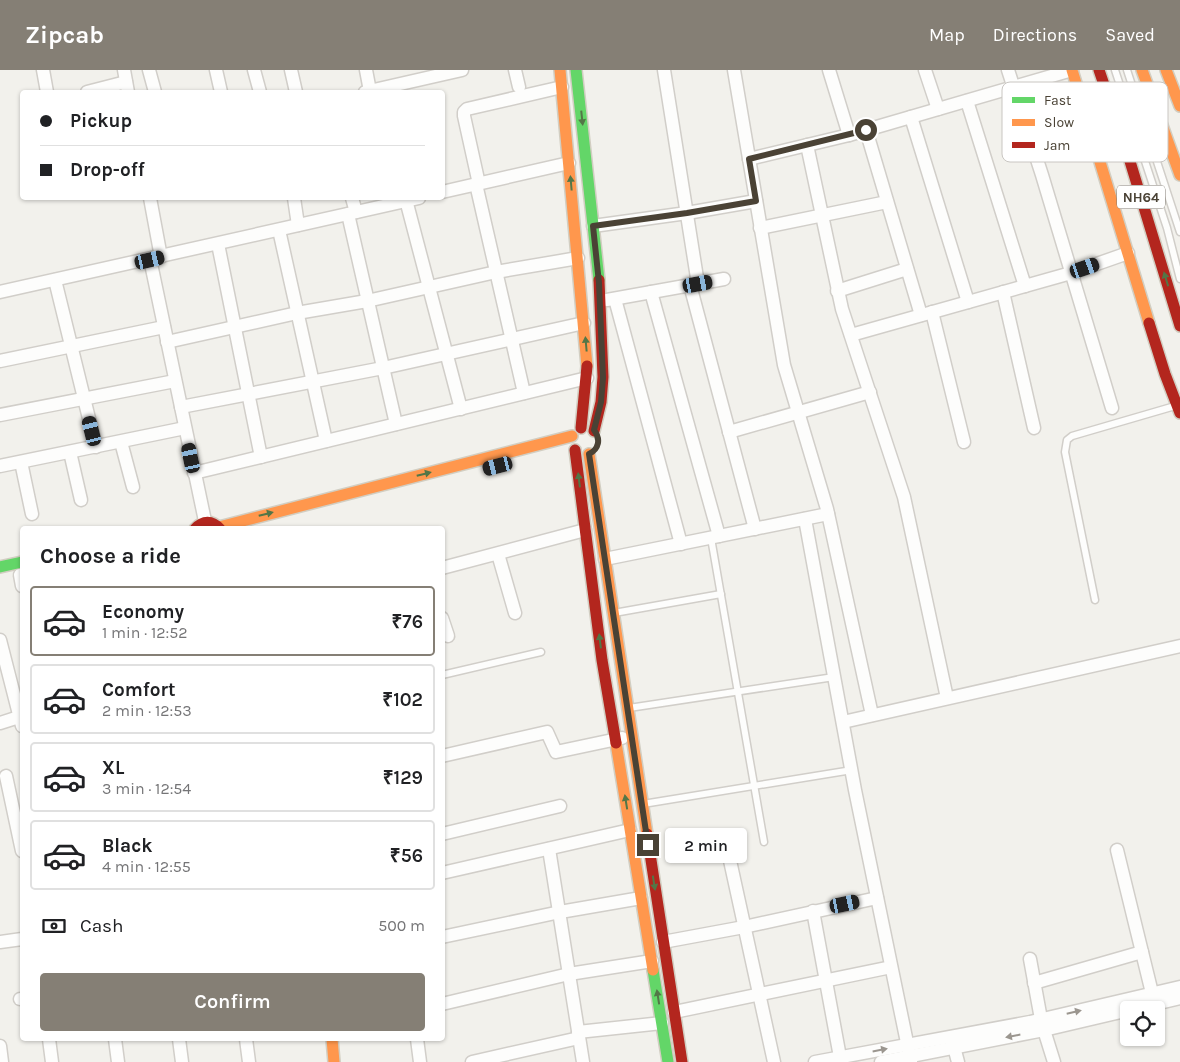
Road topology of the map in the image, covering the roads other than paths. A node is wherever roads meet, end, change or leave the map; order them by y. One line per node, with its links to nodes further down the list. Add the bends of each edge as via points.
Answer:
1 (43, 70): 33 (street)
2 (149, 70): 35 (street)
3 (216, 70): 36 (street)
4 (254, 70): 37 (street)
5 (291, 70): 38 (street)
6 (366, 70): 39 (street)
7 (462, 70): 22 (street)
8 (515, 70): 31 (street)
9 (560, 70): 32 (main road)
10 (576, 70): 71 (main road, one-way to 71)
11 (664, 70): 68 (street)
12 (734, 70): 50 (street)
13 (828, 70): 47 (street)
14 (925, 70): 44 (street)
15 (1008, 70): 24 (street)
16 (1072, 70): 25 (street); 26 (main road)
17 (1099, 70): 27 (main road, NH64, one-way to 17)
18 (1115, 70): 28 (lane)
19 (1127, 70): 29 (lane)
20 (1142, 70): 30 (main road)
21 (1166, 70): 43 (main road)
22 (443, 72): 40 (street)
23 (126, 82): 34 (street)
24 (1012, 82)
25 (1031, 82)
26 (1076, 82)
27 (1103, 82)
28 (1119, 82)
29 (1131, 82)
30 (1146, 82)
31 (519, 87)
32 (562, 87): 56 (main road); 58 (street, via 464,112)
33 (47, 90)
34 (95, 90)
35 (154, 90)
36 (221, 90)
37 (259, 90)
38 (296, 90)
39 (368, 90)
40 (376, 90)
41 (1002, 91): 42 (street)
42 (967, 101): 44 (street); 86 (street)
43 (1180, 105)
44 (938, 109): 45 (street)
45 (911, 117): 46 (street); 95 (street)
46 (866, 130): 47 (street); 66 (street)
47 (849, 135): 49 (street)
48 (1168, 142): 57 (main road)
49 (807, 145): 50 (street); 69 (street)
50 (749, 159): 65 (street)
51 (1037, 162): 81 (street)
52 (1100, 162): 76 (main road)
53 (1130, 162): 99 (main road, NH64, one-way to 53)
54 (1145, 162): 83 (lane)
55 (1157, 162): 74 (lane)
56 (569, 163): 58 (street); 78 (main road, one-way to 56)
57 (1180, 175)
58 (477, 184): 59 (street); 80 (street)
59 (445, 191)
60 (150, 200): 77 (street)
61 (294, 200): 70 (street)
62 (352, 200): 67 (street)
63 (405, 200): 67 (street)
64 (413, 200): 87 (street)
65 (756, 201): 68 (street); 72 (street)
66 (887, 202): 69 (street); 79 (street)
67 (352, 213): 70 (street); 93 (street)
68 (687, 213): 71 (street); 85 (street)
69 (822, 216): 72 (street); 88 (street)
70 (298, 225): 73 (street)
71 (593, 226): 94 (main road)
72 (760, 228): 120 (street, via 784,365)
73 (279, 230): 75 (street); 96 (street)
74 (1180, 232)
75 (218, 244): 77 (street); 101 (street)
76 (1128, 253): 81 (street); 119 (main road)
77 (155, 258): 84 (street); 100 (street)
78 (578, 258): 80 (street); 98 (main road)
79 (907, 269): 88 (street); 97 (street)
80 (496, 272): 87 (street); 103 (street)
81 (1071, 273): 86 (street); 117 (street)
82 (724, 279): 85 (street)
83 (1180, 279)
84 (55, 280): 89 (street); 105 (street)
85 (694, 284): 90 (street); 127 (street)
86 (1024, 286): 91 (street)
87 (429, 287): 93 (street); 106 (street)
88 (838, 290): 102 (street)
89 (0, 292)
90 (651, 292): 92 (street); 150 (street)
91 (1003, 292): 95 (street); 125 (street)
92 (615, 299): 94 (street); 151 (street)
93 (368, 301): 96 (street); 108 (street)
94 (600, 302): 126 (main road, via 603,384)
95 (968, 302): 97 (street)
96 (298, 313): 101 (street); 111 (street)
97 (927, 314): 102 (street); 130 (street)
98 (584, 323): 103 (street); 109 (main road, one-way to 98)
99 (1180, 326)
100 (164, 327): 104 (street); 105 (street)
101 (235, 327): 104 (street); 114 (street)
102 (851, 335): 112 (street)
103 (512, 339): 106 (street); 113 (street)
104 (167, 342): 110 (street)
105 (72, 346): 107 (street); 115 (street)
106 (446, 354): 108 (street); 118 (street)
107 (0, 361)
108 (383, 368): 111 (street); 122 (street)
109 (587, 378): 113 (street); 124 (main road)
110 (175, 381): 115 (street); 116 (street)
111 (312, 382): 114 (street); 128 (street)
112 (870, 392): 120 (street); 171 (street, via 904,497)
113 (524, 393): 118 (street)
114 (249, 395): 116 (street); 135 (street)
115 (84, 399): 121 (street); 132 (street)
116 (181, 407): 123 (street)
117 (1112, 408)
118 (460, 409): 122 (street)
119 (1179, 410): 160 (lane, via 1072,436 1067,440 1065,452)
120 (799, 413): 127 (street); 142 (street)
121 (0, 415)
122 (396, 424): 128 (street)
123 (185, 428): 129 (street); 138 (street)
124 (581, 428): 126 (main road); 131 (main road, via 577,430)
125 (1034, 428)
126 (594, 430): 133 (main road, via 597,434)
127 (729, 432): 148 (street)
128 (326, 441): 135 (street)
129 (122, 442): 132 (street); 139 (street)
130 (964, 442)
131 (573, 444): 133 (main road, via 583,455); 146 (main road, one-way to 131); 147 (main road); 149 (main road, one-way to 131)
132 (96, 447): 134 (street)
133 (595, 448): 153 (main road)
134 (70, 452): 136 (street); 140 (street)
135 (261, 457): 138 (street)
136 (21, 462): 137 (street); 141 (street)
137 (0, 466)
138 (194, 473): 144 (street)
139 (133, 487)
140 (81, 500)
141 (32, 514)
142 (828, 514): 143 (street); 174 (street)
143 (805, 518): 148 (street); 169 (street)
144 (199, 525): 145 (main road, via 214,522)
145 (218, 526)
146 (228, 526)
147 (267, 526)
148 (755, 529): 150 (street)
149 (585, 530): 152 (street); 179 (main road, one-way to 149)
150 (715, 537): 151 (street); 159 (lane)
151 (680, 544): 153 (street)
152 (498, 554): 155 (street); 161 (street)
153 (605, 559): 162 (main road)
154 (0, 567): 156 (main road)
155 (445, 567)
156 (20, 573)
157 (20, 575): 158 (main road)
158 (7, 578)
159 (721, 594): 162 (lane); 170 (lane)
160 (1095, 600)
161 (515, 613)
162 (613, 613): 172 (main road)
163 (445, 627): 164 (street)
164 (448, 636)
165 (0, 640): 173 (street)
166 (1180, 646): 171 (street)
167 (542, 652): 168 (lane)
168 (445, 674)
169 (834, 677): 170 (lane); 176 (street)
170 (738, 690): 172 (lane); 183 (lane)
171 (947, 698): 174 (street)
172 (627, 708): 178 (main road)
173 (20, 713)
174 (872, 715): 176 (street)
175 (20, 720): 177 (street)
176 (843, 722): 181 (street)
177 (0, 723)
178 (632, 736): 179 (street); 184 (main road)
179 (615, 740): 180 (street, via 556,752 547,732); 186 (main road, one-way to 179)
180 (445, 755)
181 (852, 770): 183 (lane); 195 (street)
182 (6, 776): 188 (street)
183 (754, 786): 184 (lane); 189 (lane)
184 (642, 805): 202 (main road, one-way to 202)
185 (560, 806): 187 (street)
186 (630, 830): 190 (street); 194 (main road)
187 (445, 833)
188 (20, 841)
189 (764, 842)
190 (549, 849): 193 (street); 196 (street)
191 (1117, 850): 203 (street)
192 (728, 856): 198 (street)
193 (445, 871)
194 (642, 898): 196 (street); 205 (main road)
195 (877, 898): 197 (street); 206 (street)
196 (560, 912): 199 (street); 207 (street)
197 (813, 912): 198 (street); 208 (street)
198 (744, 927): 202 (street); 212 (street)
199 (445, 936)
200 (20, 939): 201 (street)
201 (0, 942)
202 (663, 942): 215 (main road)
203 (1142, 952): 209 (street); 211 (street)
204 (1030, 959): 209 (street)
205 (652, 961): 207 (street); 216 (main road, one-way to 205)
206 (891, 967): 208 (street); 227 (street)
207 (569, 974): 214 (street); 218 (street)
208 (826, 981): 212 (street); 228 (street)
209 (1034, 983): 217 (street)
210 (1180, 987): 211 (street)
211 (1152, 993): 217 (street, one-way to 211)
212 (759, 995): 215 (street); 240 (street)
213 (1180, 998): 217 (street)
214 (445, 1003)
215 (674, 1012): 239 (main road)
216 (662, 1022): 218 (street); 238 (main road)
217 (1043, 1024): 226 (street, one-way to 226); 227 (street); 244 (street)
218 (579, 1035): 236 (street); 237 (street)
219 (49, 1041): 230 (street)
220 (115, 1041): 231 (street)
221 (179, 1041): 232 (street)
222 (246, 1041): 233 (street)
223 (332, 1041): 234 (main road)
224 (416, 1041): 235 (street)
225 (0, 1046): 229 (street)
226 (954, 1048): 227 (street); 243 (street)
227 (909, 1054): 228 (street, one-way to 227); 242 (street)
228 (840, 1057): 241 (street)
229 (2, 1062)
230 (52, 1062)
231 (118, 1062)
232 (182, 1062)
233 (249, 1062)
234 (334, 1062)
235 (420, 1062)
236 (472, 1062)
237 (583, 1062)
238 (668, 1062)
239 (682, 1062)
240 (774, 1062)
241 (815, 1062)
242 (881, 1062)
243 (958, 1062)
244 (1054, 1062)

